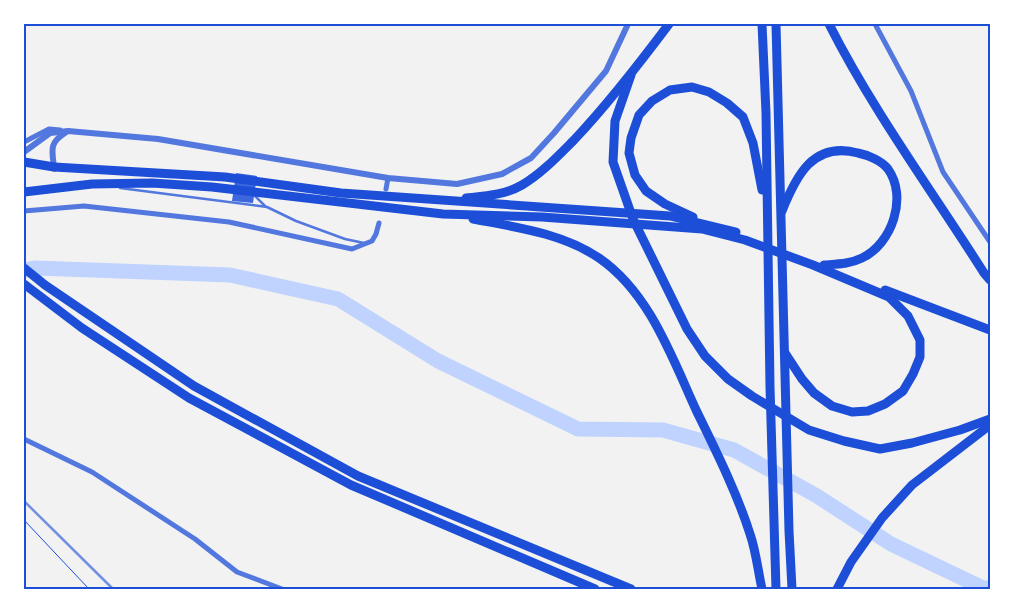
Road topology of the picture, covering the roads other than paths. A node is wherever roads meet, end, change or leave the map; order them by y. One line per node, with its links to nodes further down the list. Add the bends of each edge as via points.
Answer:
1 (628, 24): 13 (street, via 606,71 531,158 502,174 456,184)
2 (669, 24): 7 (highway)
3 (762, 24): 23 (highway)
4 (776, 24): 21 (highway)
5 (829, 24): 30 (highway, via 895,137)
6 (875, 24): 26 (street, via 911,91 943,172)
7 (631, 75): 18 (highway, via 554,160 522,185 500,194); 34 (highway, via 615,120 613,162 633,219 688,329 705,356 728,380 809,430 880,449 960,430)
8 (68, 131): 9 (street, via 49,129); 10 (street, via 50,133); 12 (street, via 57,138 52,147); 13 (street, via 158,139)
9 (24, 142)
10 (24, 152)
11 (24, 162): 12 (highway)
12 (54, 167): 18 (highway, via 225,176 342,193)
13 (388, 178): 15 (street)
14 (92, 184): 16 (highway); 17 (highway, via 152,183); 19 (lane)
15 (386, 189)
16 (24, 192)
17 (250, 192): 19 (lane); 22 (highway)
18 (442, 201): 25 (highway, via 670,216)
19 (267, 207): 27 (lane, via 337,236)
20 (24, 211): 27 (street, via 84,206 229,222 352,249)
21 (781, 213): 28 (highway, via 800,172 814,159 830,151 868,155 887,167 894,179 897,195 890,231 878,247 862,258); 33 (highway)
22 (443, 214): 33 (highway, via 673,226 702,229 745,240 889,297 908,316 920,340 920,357 903,391 868,411 852,412 832,406 814,393); 42 (highway, via 519,228 572,243 599,258 622,278 646,308 716,452 750,534)
23 (767, 214): 25 (highway, via 753,143 743,117 709,92 692,87 670,90 652,101 640,115 629,154 635,175 646,191 665,204); 37 (highway)
24 (379, 223): 27 (street, via 372,241)
25 (709, 224): 28 (highway, via 745,234)
26 (990, 242)
27 (366, 243)
28 (824, 265): 32 (highway)
29 (24, 268): 41 (highway, via 194,386 358,476)
30 (990, 280)
31 (24, 284): 40 (highway, via 82,328 189,398 351,484)
32 (990, 330)
33 (785, 354): 38 (highway)
34 (990, 419)
35 (990, 425): 43 (highway, via 912,486 882,518 851,562)
36 (24, 439): 39 (street, via 92,472 195,539 237,572)
37 (776, 588)
38 (792, 588)
39 (282, 589)
40 (595, 589)
41 (631, 589)
42 (762, 589)
43 (837, 589)

